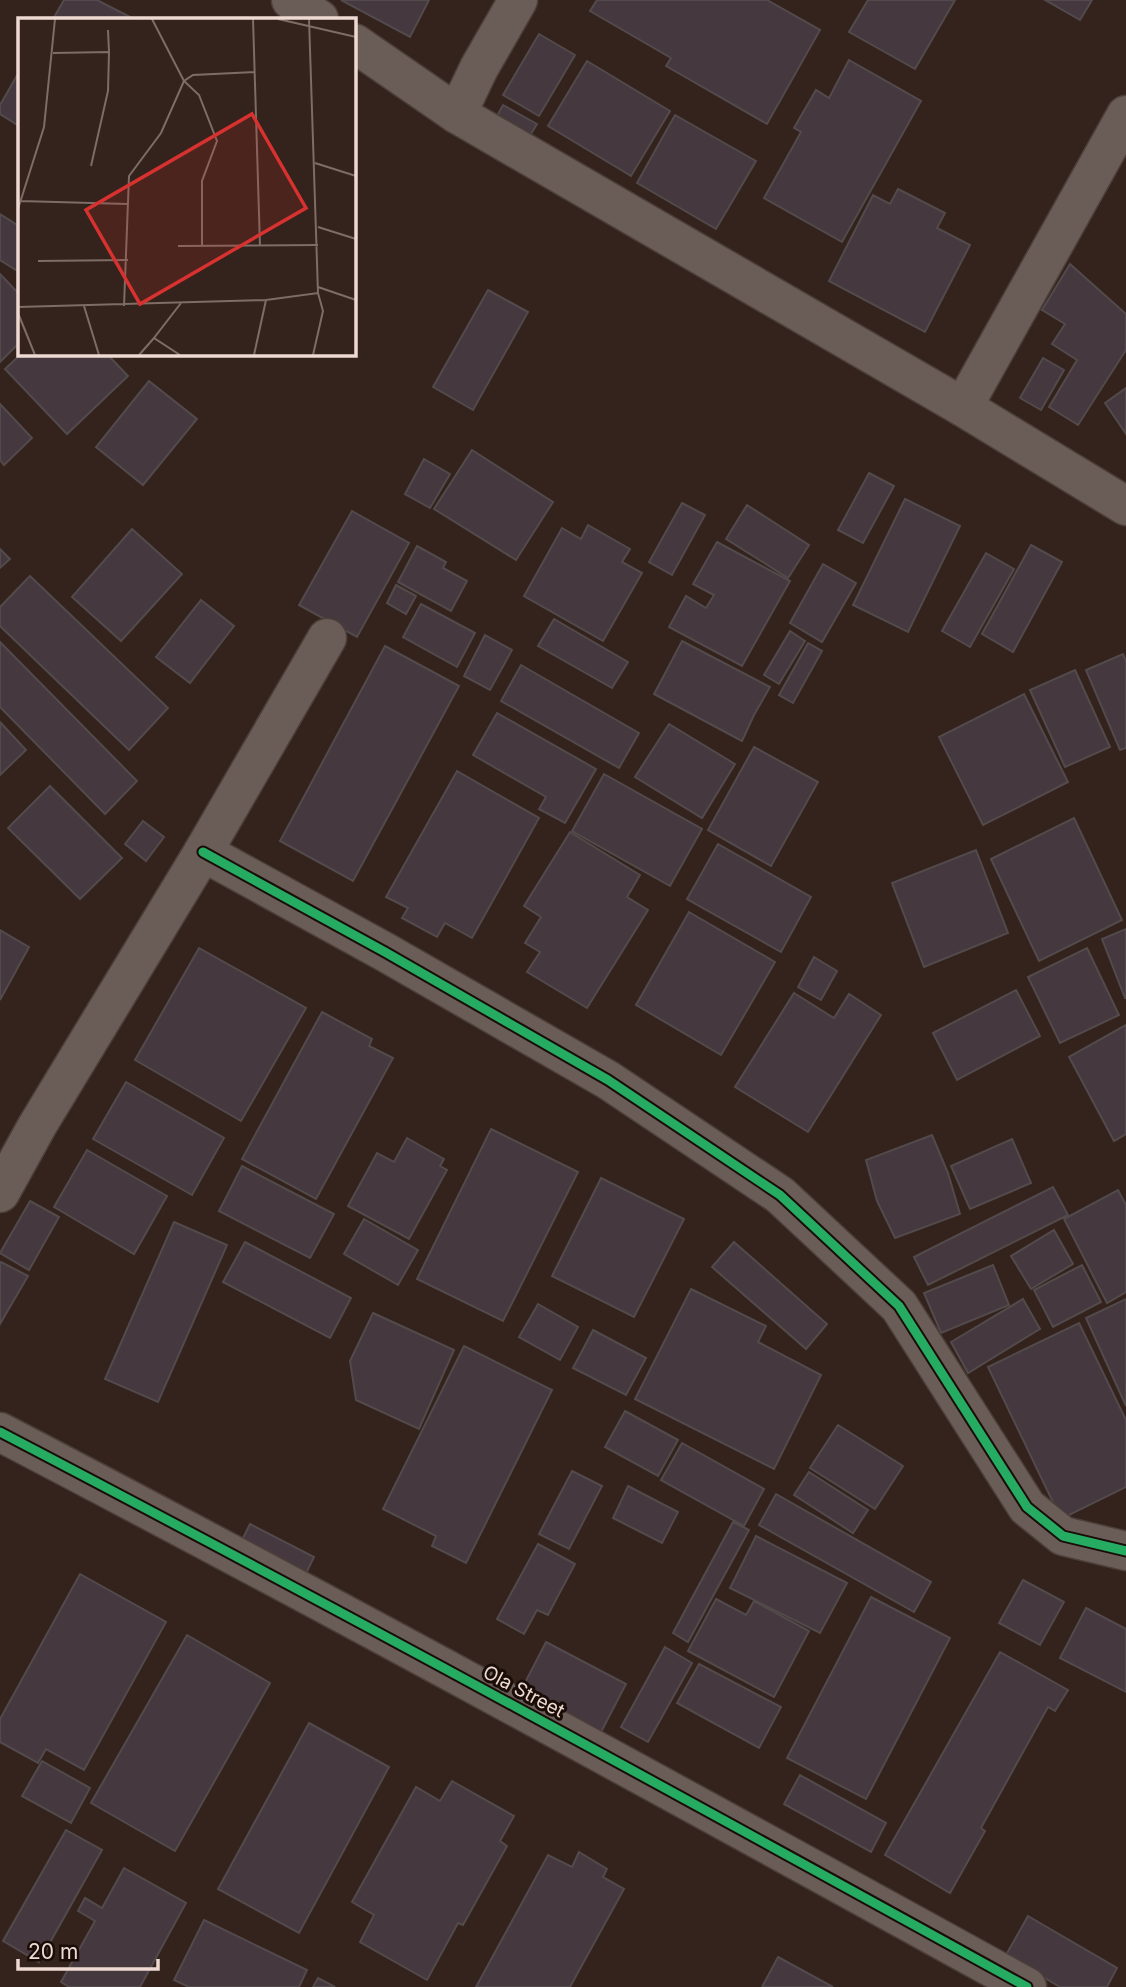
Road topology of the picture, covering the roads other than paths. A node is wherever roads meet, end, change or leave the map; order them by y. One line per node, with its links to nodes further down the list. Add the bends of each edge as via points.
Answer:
1 (291, 0): 3 (street)
2 (518, 0): 5 (street)
3 (318, 18)
4 (355, 44): 5 (street)
5 (457, 114): 7 (street)
6 (1126, 115): 7 (street)
7 (963, 407): 8 (street)
8 (1126, 506)
9 (327, 638): 10 (street)
10 (203, 852): 11 (street); 13 (street, via 608,1080 780,1195 900,1306 1027,1507 1063,1536)
11 (0, 1193)
12 (0, 1432): 14 (street, Ola Street)
13 (1126, 1551)
14 (1027, 1987)

